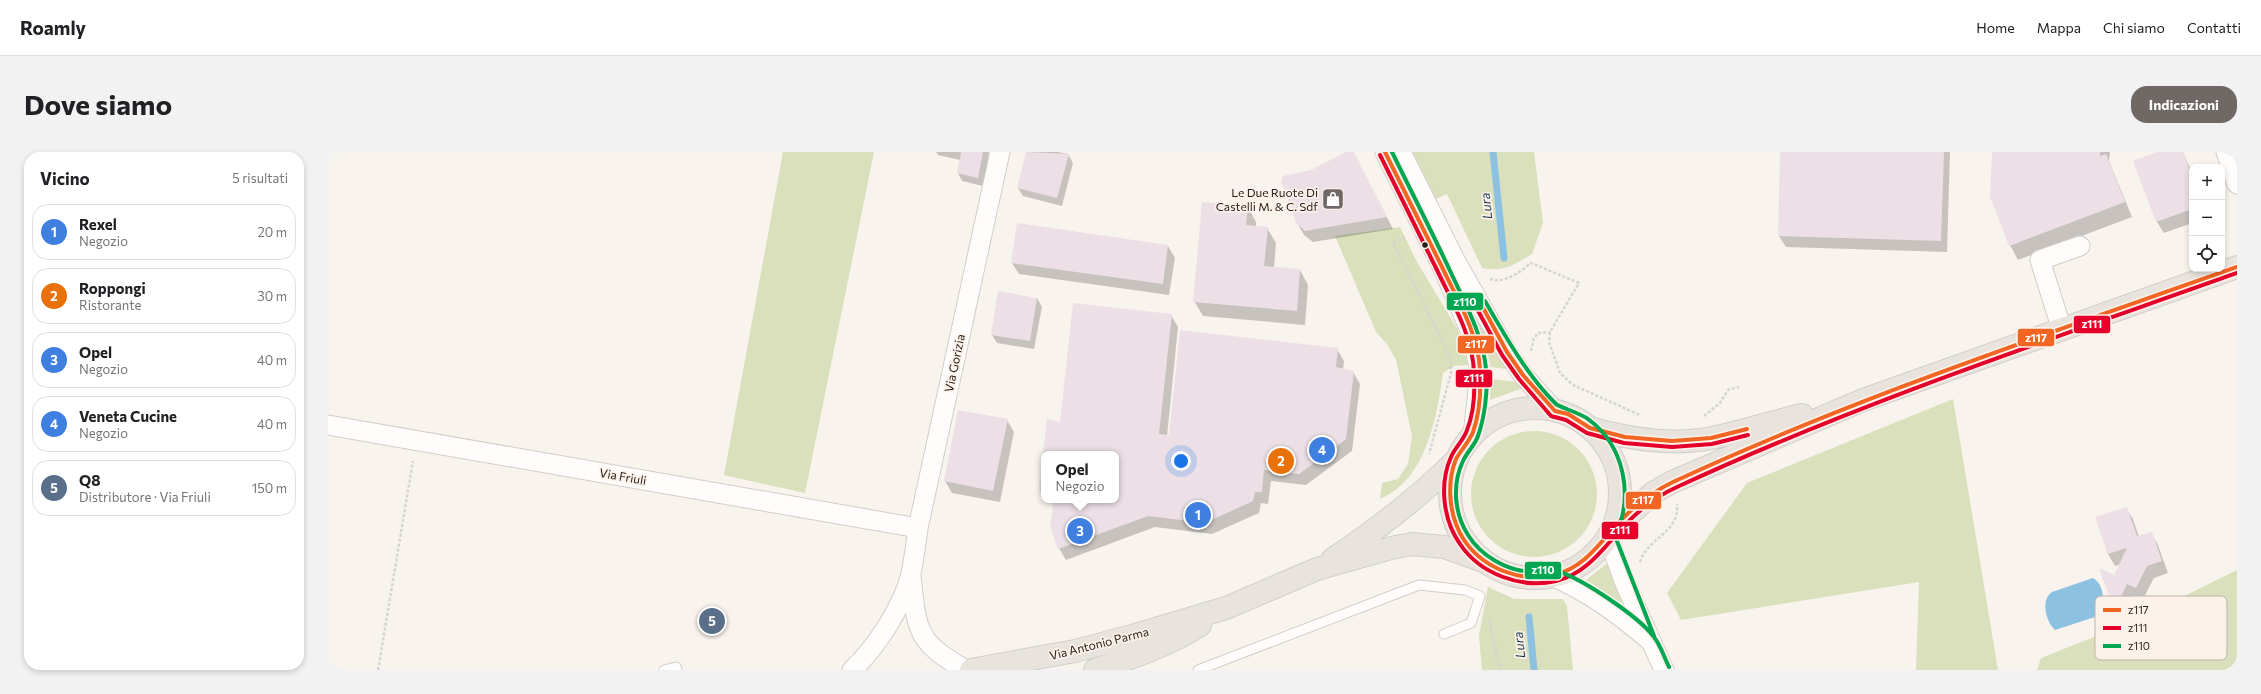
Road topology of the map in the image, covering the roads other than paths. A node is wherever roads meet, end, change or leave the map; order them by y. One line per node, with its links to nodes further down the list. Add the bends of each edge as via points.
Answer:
1 (1000, 152): 15 (street, Via Gorizia)
2 (1385, 152): 13 (street, via 1442,266 1472,335 1480,372)
3 (1401, 152): 10 (street, via 1507,352 1523,375)
4 (2226, 152): 5 (street)
5 (2237, 184)
6 (2080, 246): 8 (street, via 2040,260)
7 (2237, 267): 8 (main road)
8 (2062, 330): 9 (main road)
9 (1863, 400): 12 (main road, via 1698,440 1642,439); 16 (main road, via 1670,483 1652,493)
10 (1555, 411): 12 (main road, via 1568,414); 13 (main road, via 1540,408 1511,412 1490,421)
11 (328, 425): 15 (street, Via Friuli)
12 (1590, 428): 16 (main road, via 1609,452 1619,480 1618,511)
13 (1472, 435): 14 (main road)
14 (1456, 460): 17 (main road, via 1450,492 1452,513 1463,539); 18 (main road, Via Antonio Parma, via 1443,474 1378,527)
15 (918, 528): 19 (street, Via Gorizia)
16 (1609, 534): 20 (main road, via 1595,553 1582,563); 23 (street)
17 (1486, 562): 18 (main road, Via Antonio Parma, via 1444,546 1412,544); 20 (main road, via 1517,576)
18 (1317, 569): 21 (main road, Via Antonio Parma)
19 (910, 575): 26 (street, Via Gorizia, via 883,634); 27 (street, Via Gorizia, via 916,622 926,641 940,655)
20 (1551, 576): 23 (street, via 1590,595)
21 (1226, 608): 28 (main road, Via Antonio Parma, via 1075,651); 29 (main road, Via Antonio Parma, via 1187,633 1139,655)
22 (1444, 634): 30 (lane, via 1471,623 1480,596 1465,590 1419,585)
23 (1649, 640): 31 (street)
24 (664, 670): 25 (lane, via 676,667)
25 (677, 670)
26 (852, 670)
27 (966, 670)
28 (971, 670)
29 (1095, 670)
30 (1198, 670)
31 (1664, 670)

